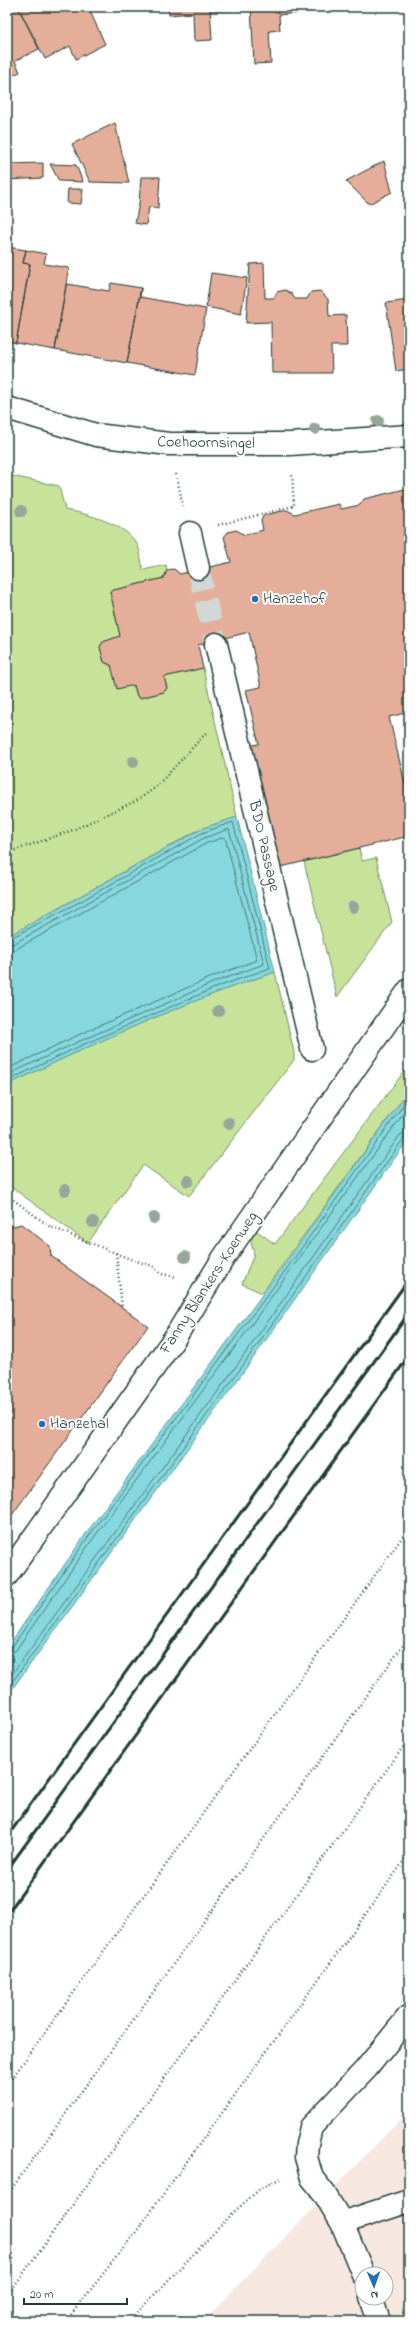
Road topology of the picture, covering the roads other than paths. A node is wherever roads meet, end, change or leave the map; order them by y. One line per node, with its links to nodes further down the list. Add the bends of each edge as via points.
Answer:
1 (7, 408): 2 (street, Coehoornsingel, via 96,434 169,444 290,444)
2 (409, 436)
3 (190, 533): 4 (street)
4 (198, 568)
5 (216, 644): 7 (street, BDO Passage)
6 (409, 990): 8 (street, Fanny Blankers-Koenweg, via 208,1283 174,1339)
7 (312, 1049)
8 (7, 1574)
9 (409, 2016): 11 (street, via 366,2069 311,2127 307,2144 308,2168)
10 (409, 2201): 11 (street)
11 (342, 2223): 12 (street)
12 (360, 2266)
13 (374, 2306): 14 (street)
14 (379, 2321)

